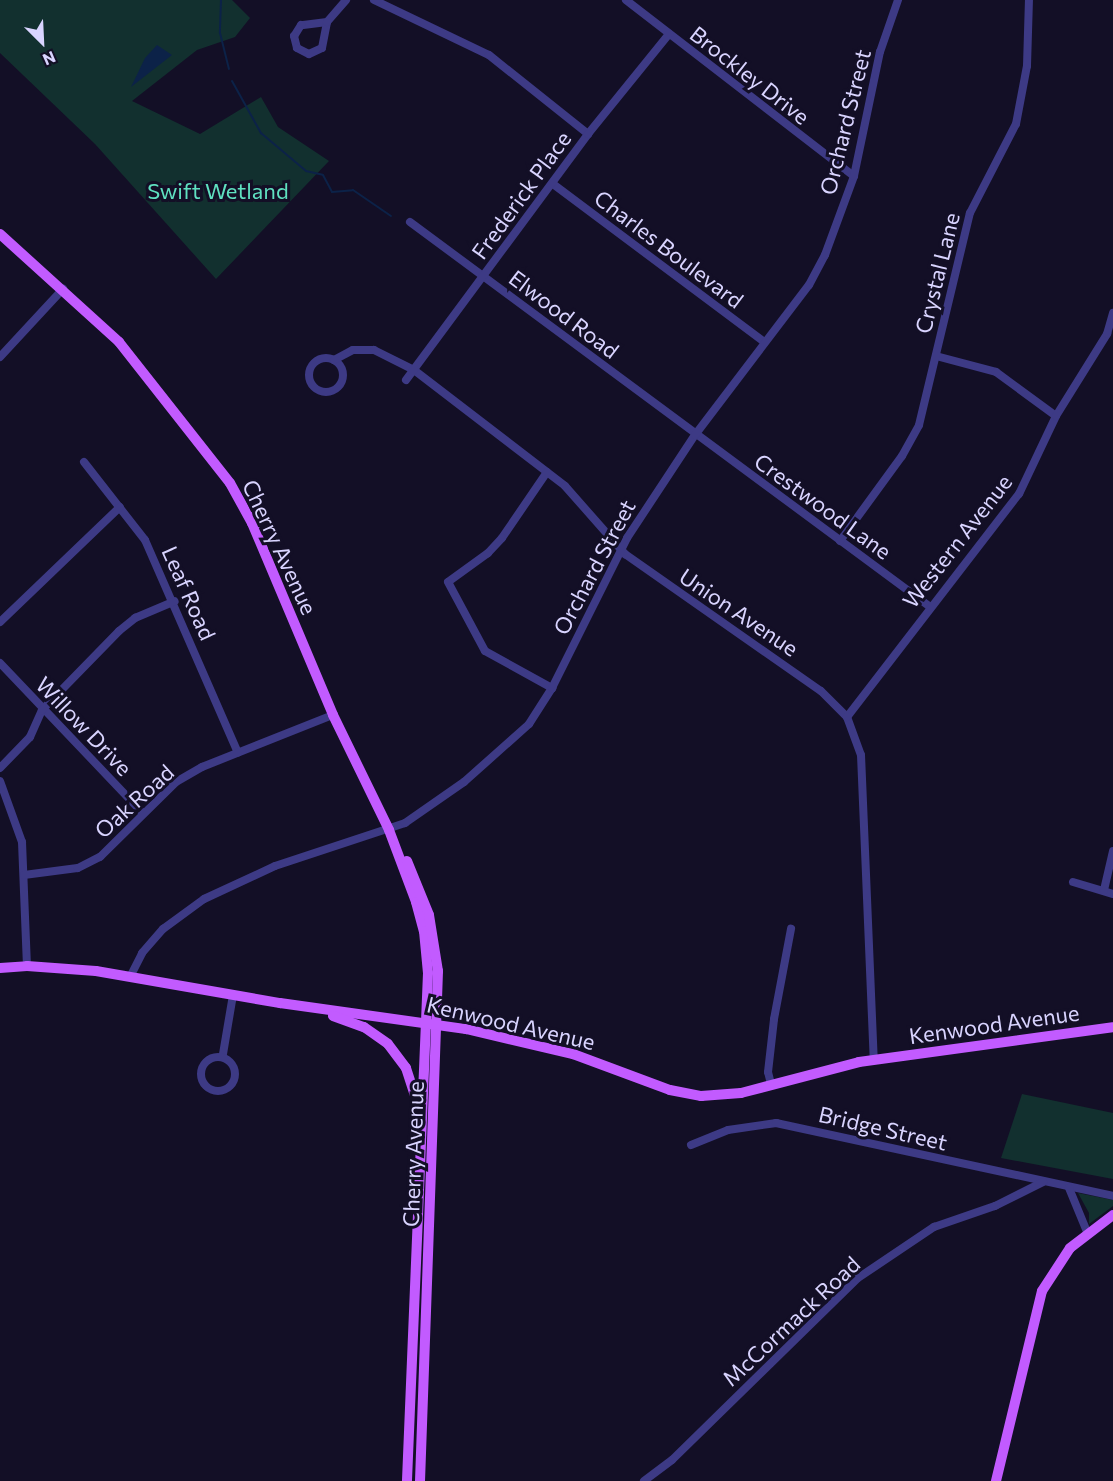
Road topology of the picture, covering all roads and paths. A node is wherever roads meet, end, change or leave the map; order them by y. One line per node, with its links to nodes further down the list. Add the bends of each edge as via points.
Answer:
1 (346, 0): 6 (street)
2 (374, 0): 8 (street, via 489,55)
3 (626, 0): 7 (street, Brockley Drive)
4 (898, 0): 9 (street, Orchard Street, via 880,52)
5 (1029, 0): 17 (street, Crystal Lane, via 1027,66 1016,124 970,213)
6 (327, 22): 6 (street, via 302,26 294,36 297,48 309,54 322,48)
7 (669, 34): 8 (street, Frederick Place); 9 (street, Brockley Drive)
8 (588, 134): 10 (street, Frederick Place)
9 (854, 176): 16 (street, Orchard Street, via 820,265)
10 (553, 184): 13 (street, Frederick Place); 16 (street, Charles Boulevard)
11 (410, 222): 13 (street, Elwood Road)
12 (0, 234): 14 (main road, Cherry Avenue)
13 (484, 277): 20 (street, Frederick Place); 23 (street, Elwood Road)
14 (63, 290): 18 (street); 35 (main road, Cherry Avenue, via 119,342 230,483 252,523)
15 (1113, 313): 22 (street, Western Avenue, via 1107,334)
16 (764, 342): 23 (street, Orchard Street)
17 (936, 356): 22 (street, via 996,372); 27 (street, Crystal Lane, via 915,433)
18 (0, 357)
19 (334, 360): 19 (street, Union Avenue, via 324,358 312,366 309,377 319,390 330,391 339,385 342,374); 20 (street, Union Avenue, via 344,352 364,349)
20 (414, 370): 21 (street, Frederick Place); 25 (street, Union Avenue)
21 (406, 380)
22 (1056, 416): 30 (street, Western Avenue, via 1019,494)
23 (695, 435): 27 (street, Crestwood Lane); 28 (street, Orchard Street)
24 (84, 462): 26 (street, Leaf Road)
25 (547, 472): 28 (street, Union Avenue, via 577,498); 33 (street, via 488,553 449,578 461,612 485,651)
26 (120, 507): 29 (street, Leaf Road, via 145,540); 31 (street)
27 (840, 541): 30 (street, Crestwood Lane)
28 (621, 549): 33 (street, Orchard Street); 36 (street, Union Avenue, via 821,691)
29 (175, 601): 34 (street, via 135,618 118,631); 37 (street, Leaf Road)
30 (929, 606): 36 (street, Western Avenue)
31 (0, 622)
32 (0, 663): 34 (street, Willow Drive)
33 (552, 688): 41 (street, Orchard Street, via 529,724 510,743)
34 (42, 710): 38 (street, via 30,736); 40 (street, Willow Drive)
35 (333, 715): 37 (street, Oak Road); 41 (main road, Cherry Avenue)
36 (847, 717): 56 (street, Union Avenue, via 861,755)
37 (238, 753): 40 (street, Oak Road, via 176,782)
38 (0, 768)
39 (0, 781): 43 (street, via 20,829)
40 (143, 813): 43 (street, Oak Road, via 100,857 78,868)
41 (391, 833): 50 (street, Orchard Street, via 226,886 163,929 142,953); 53 (main road, Cherry Avenue, via 424,931)
42 (1113, 851): 45 (street)
43 (24, 875): 48 (street)
44 (1073, 882): 45 (street)
45 (1104, 890): 46 (street)
46 (1113, 894)
47 (791, 929): 57 (street, via 774,1019 768,1072)
48 (27, 966): 49 (main road, Kenwood Avenue); 50 (main road, Kenwood Avenue)
49 (0, 968)
50 (130, 977): 51 (main road, Kenwood Avenue)
51 (233, 995): 52 (main road, Kenwood Avenue); 55 (street)
52 (280, 1003): 53 (main road, Kenwood Avenue); 58 (main road, via 354,1023 388,1044 410,1077)
53 (432, 1024): 57 (main road, Kenwood Avenue, via 573,1054 684,1094 731,1094); 58 (main road, Cherry Avenue); 66 (main road, Cherry Avenue, via 434,1119)
54 (1113, 1027): 56 (main road, Kenwood Avenue)
55 (223, 1054): 55 (street, via 205,1063 201,1072 202,1082 213,1091 226,1089 236,1076)
56 (874, 1060): 57 (main road, Kenwood Avenue)
57 (771, 1084)
58 (420, 1121): 65 (main road, Cherry Avenue)
59 (691, 1145): 60 (street, Bridge Street, via 728,1130 776,1123)
60 (1043, 1182): 61 (street, Bridge Street); 67 (street, McCormack Road, via 995,1206 934,1227 858,1278 672,1460)
61 (1069, 1188): 62 (street, Bridge Street); 64 (street)
62 (1113, 1196)
63 (1113, 1215): 64 (main road)
64 (1088, 1234): 68 (main road, via 1059,1260 1042,1291)
65 (406, 1481)
66 (420, 1481)
67 (644, 1481)
68 (996, 1481)

